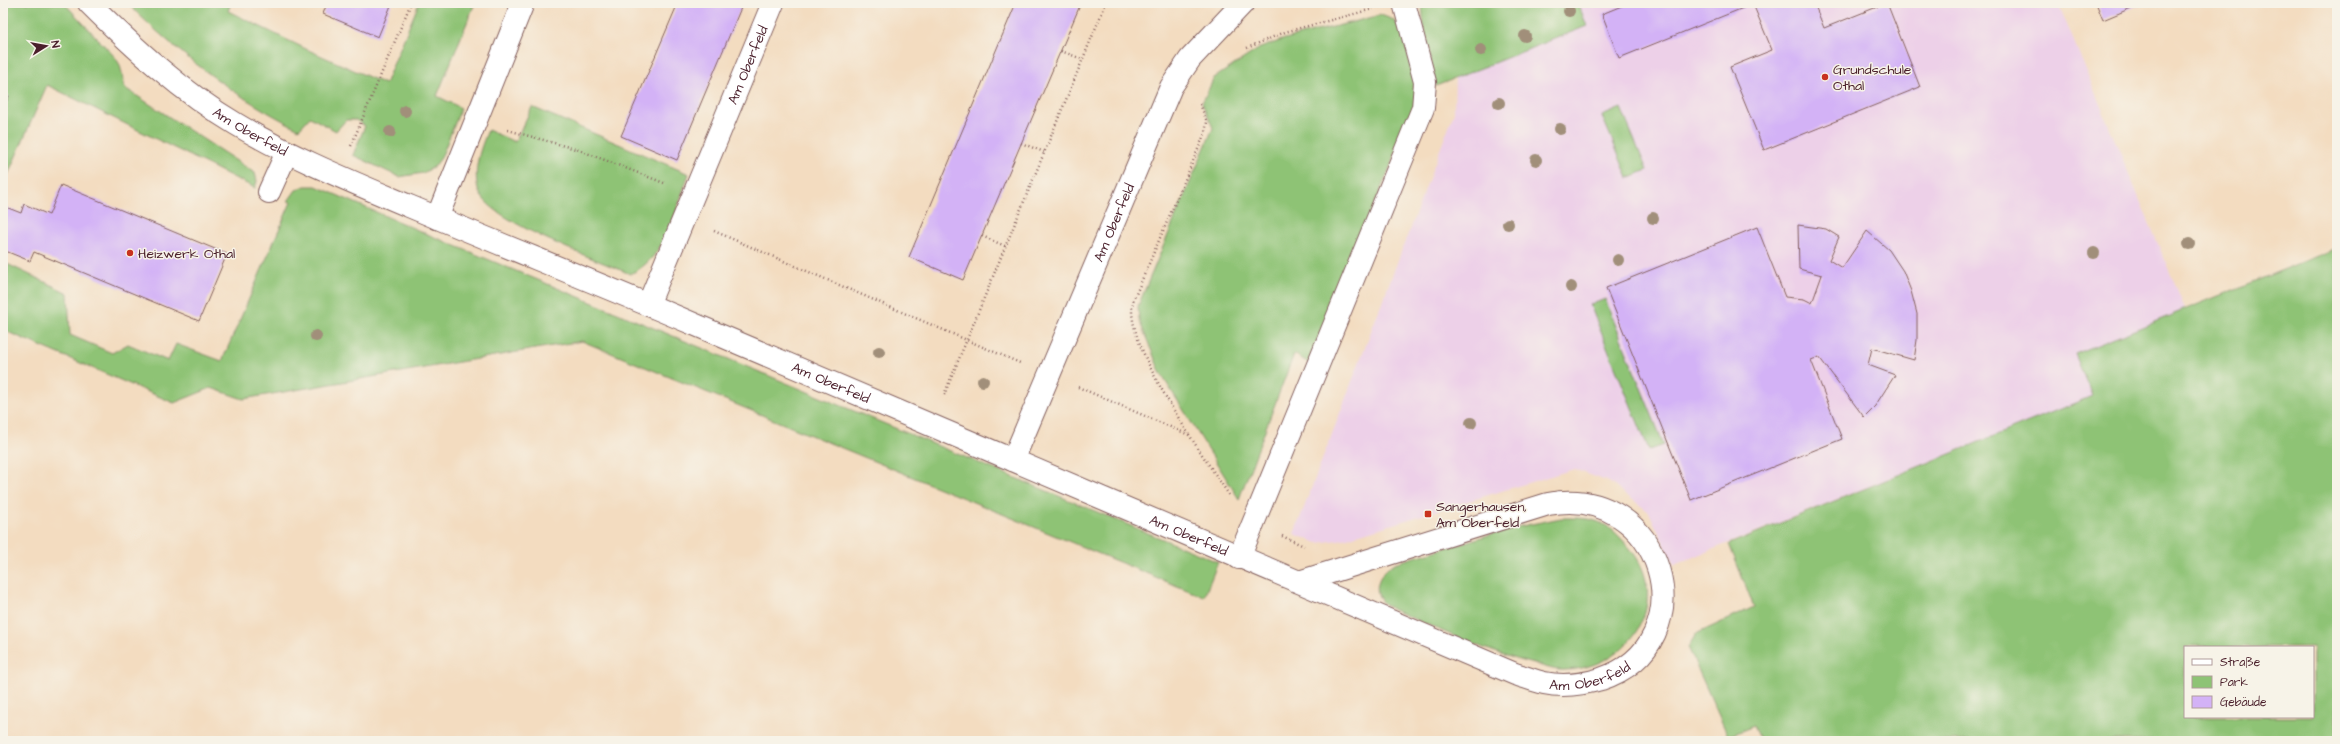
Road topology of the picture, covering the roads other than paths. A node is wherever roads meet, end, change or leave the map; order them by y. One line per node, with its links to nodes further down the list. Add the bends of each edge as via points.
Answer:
1 (90, 3): 6 (street, Am Oberfeld, via 128,41 179,84 235,124)
2 (523, 3): 8 (street)
3 (773, 3): 9 (street, Am Oberfeld)
4 (1243, 3): 10 (street, Am Oberfeld, via 1190,59 1171,87)
5 (1404, 3): 11 (street, via 1425,82 1423,108)
6 (287, 152): 7 (street); 8 (street, Am Oberfeld)
7 (269, 192)
8 (437, 218): 9 (street, Am Oberfeld)
9 (648, 304): 10 (street, Am Oberfeld)
10 (1014, 460): 11 (street, Am Oberfeld)
11 (1239, 558): 12 (street, Am Oberfeld)
12 (1299, 582): 12 (street, Am Oberfeld, via 1515,674 1561,685 1594,681 1612,675 1640,655 1656,629 1662,595 1658,565 1653,553 1637,531 1613,512 1596,505 1570,501 1548,504)

